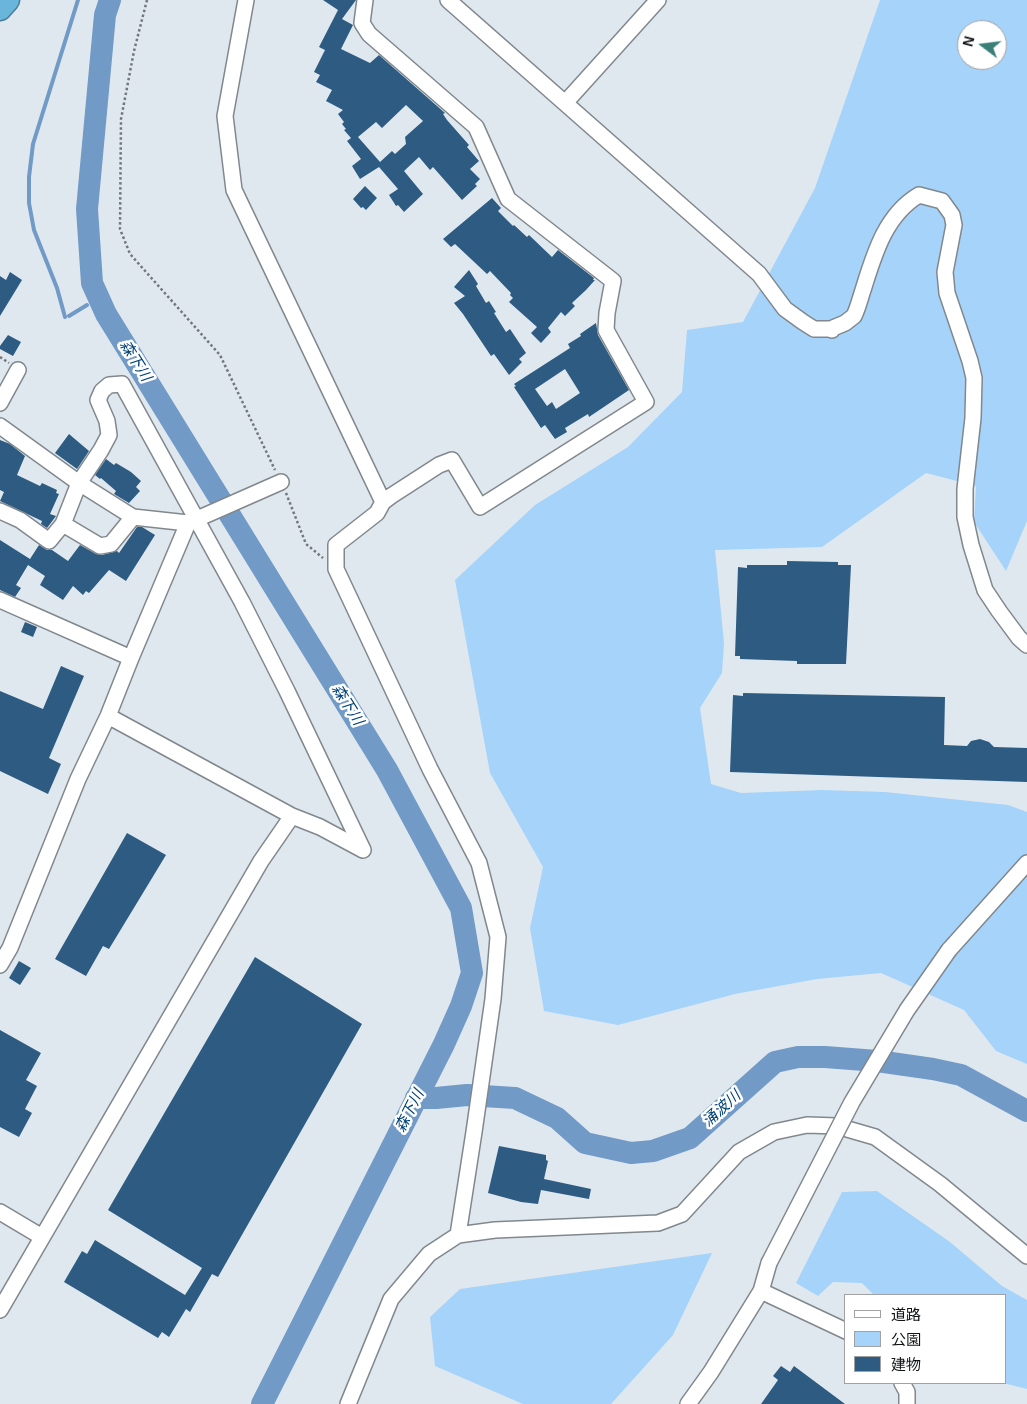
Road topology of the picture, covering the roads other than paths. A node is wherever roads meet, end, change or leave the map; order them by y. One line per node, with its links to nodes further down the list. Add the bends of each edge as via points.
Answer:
1 (8, 0): 6 (highway)
2 (246, 0): 13 (street, via 225,116 234,190)
3 (365, 0): 13 (street, via 362,23 369,34 476,127 508,199 613,280 606,330 646,402 480,507 452,460)
4 (448, 0): 7 (street)
5 (658, 0): 7 (street)
6 (0, 10)
7 (565, 103): 19 (street, via 759,274 785,309 814,329 832,330 854,316 877,245 908,202 919,195 942,201 952,215 954,225 945,272 947,294 974,378 964,517 985,590)
8 (18, 370): 9 (street)
9 (0, 403)
10 (0, 426): 11 (street)
11 (79, 483): 15 (street); 16 (street, via 109,435 98,400 109,385 122,384); 17 (street)
12 (278, 484): 16 (street)
13 (383, 502): 26 (street, via 378,513 336,545 336,569 430,769 479,864 498,937 482,1077)
14 (0, 511): 17 (street, via 20,520 49,542)
15 (133, 517): 16 (street); 17 (street, via 111,544 100,546)
16 (197, 520): 20 (street); 22 (street, via 282,682 363,850)
17 (62, 524)
18 (0, 600): 20 (street)
19 (1027, 645)
20 (131, 658): 21 (street)
21 (108, 716): 22 (street); 24 (street)
22 (292, 816): 27 (street, via 261,860)
23 (1027, 863): 29 (street, bridge, via 949,950 907,1010 852,1102 769,1263)
24 (0, 965)
25 (0, 1212): 27 (street)
26 (458, 1235): 28 (street, via 495,1230 658,1224 682,1214 739,1152 774,1132 808,1126 837,1126 875,1137 940,1184); 33 (street, via 429,1254 391,1299)
27 (42, 1237): 30 (street)
28 (1027, 1256)
29 (761, 1291): 31 (street); 34 (street)
30 (0, 1310)
31 (844, 1330)
32 (903, 1384): 35 (street, via 907,1392)
33 (348, 1404)
34 (688, 1404)
35 (907, 1404)

